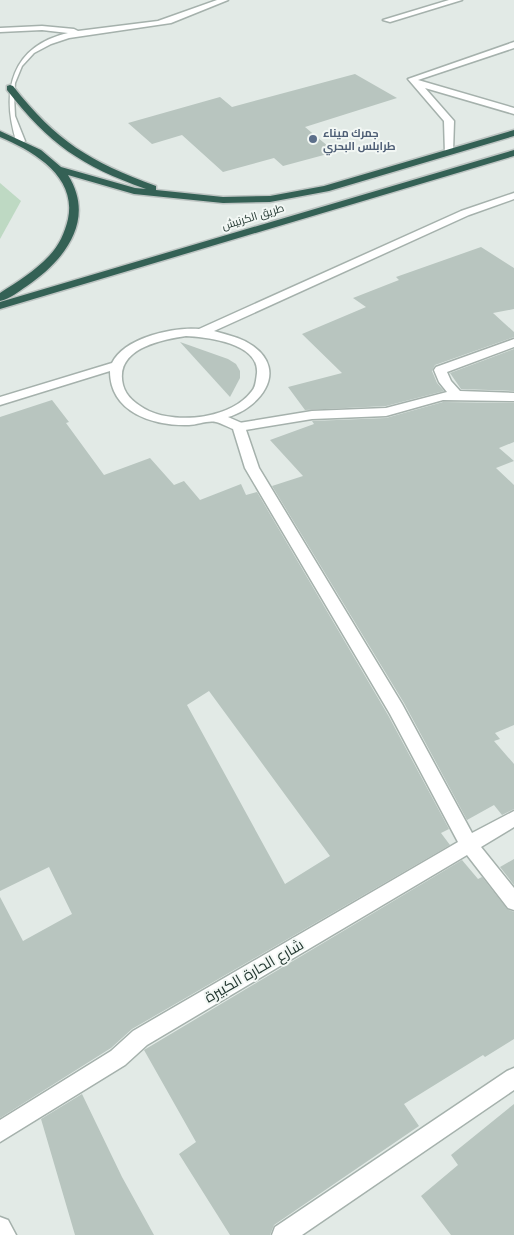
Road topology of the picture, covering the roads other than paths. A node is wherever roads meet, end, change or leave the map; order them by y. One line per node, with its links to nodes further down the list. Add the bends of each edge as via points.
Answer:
1 (224, 0): 6 (street, via 164,22)
2 (458, 0): 3 (street)
3 (387, 20)
4 (24, 28): 5 (street); 6 (street); 7 (street, via 42,33 45,39)
5 (0, 30)
6 (83, 32): 7 (street)
7 (41, 44): 10 (street, via 23,58)
8 (514, 46): 9 (street, via 415,77 412,81)
9 (415, 83): 11 (street); 15 (street, via 449,121)
10 (10, 88): 14 (street, via 10,116); 19 (highway, via 30,114 57,140 91,161)
11 (514, 111)
12 (514, 133): 15 (highway, طريق الكرنيش)
13 (0, 134): 14 (highway)
14 (20, 141): 17 (highway)
15 (448, 152): 19 (highway, طريق الكرنيش, via 325,189 270,199)
16 (514, 153): 21 (highway, طريق الكرنيش)
17 (61, 170): 19 (highway, طريق الكرنيش, via 134,191); 20 (highway, via 74,194 74,222 60,250 31,279)
18 (514, 196): 22 (street, via 465,213)
19 (177, 197)
20 (0, 298)
21 (0, 306)
22 (203, 332): 24 (street, via 153,338 126,354); 28 (street, via 220,335 247,347 263,370 262,384 253,398 238,409)
23 (514, 343): 25 (street, via 440,370)
24 (118, 365): 27 (street); 28 (street, via 115,376 118,391 128,404 145,414 168,420)
25 (456, 395): 26 (street); 29 (street, via 441,396 386,412 312,415)
26 (514, 397)
27 (0, 401)
28 (216, 417): 29 (street)
29 (239, 426): 31 (street, via 252,468 396,710)
30 (514, 818): 31 (street, شارع الحارة الكبيرة)
31 (470, 846): 32 (street); 34 (street, شارع الحارة الكبيرة, via 140,1038 118,1058)
32 (514, 902)
33 (514, 1078): 37 (street)
34 (0, 1132)
35 (0, 1228): 36 (street)
36 (5, 1235)
37 (283, 1235)

